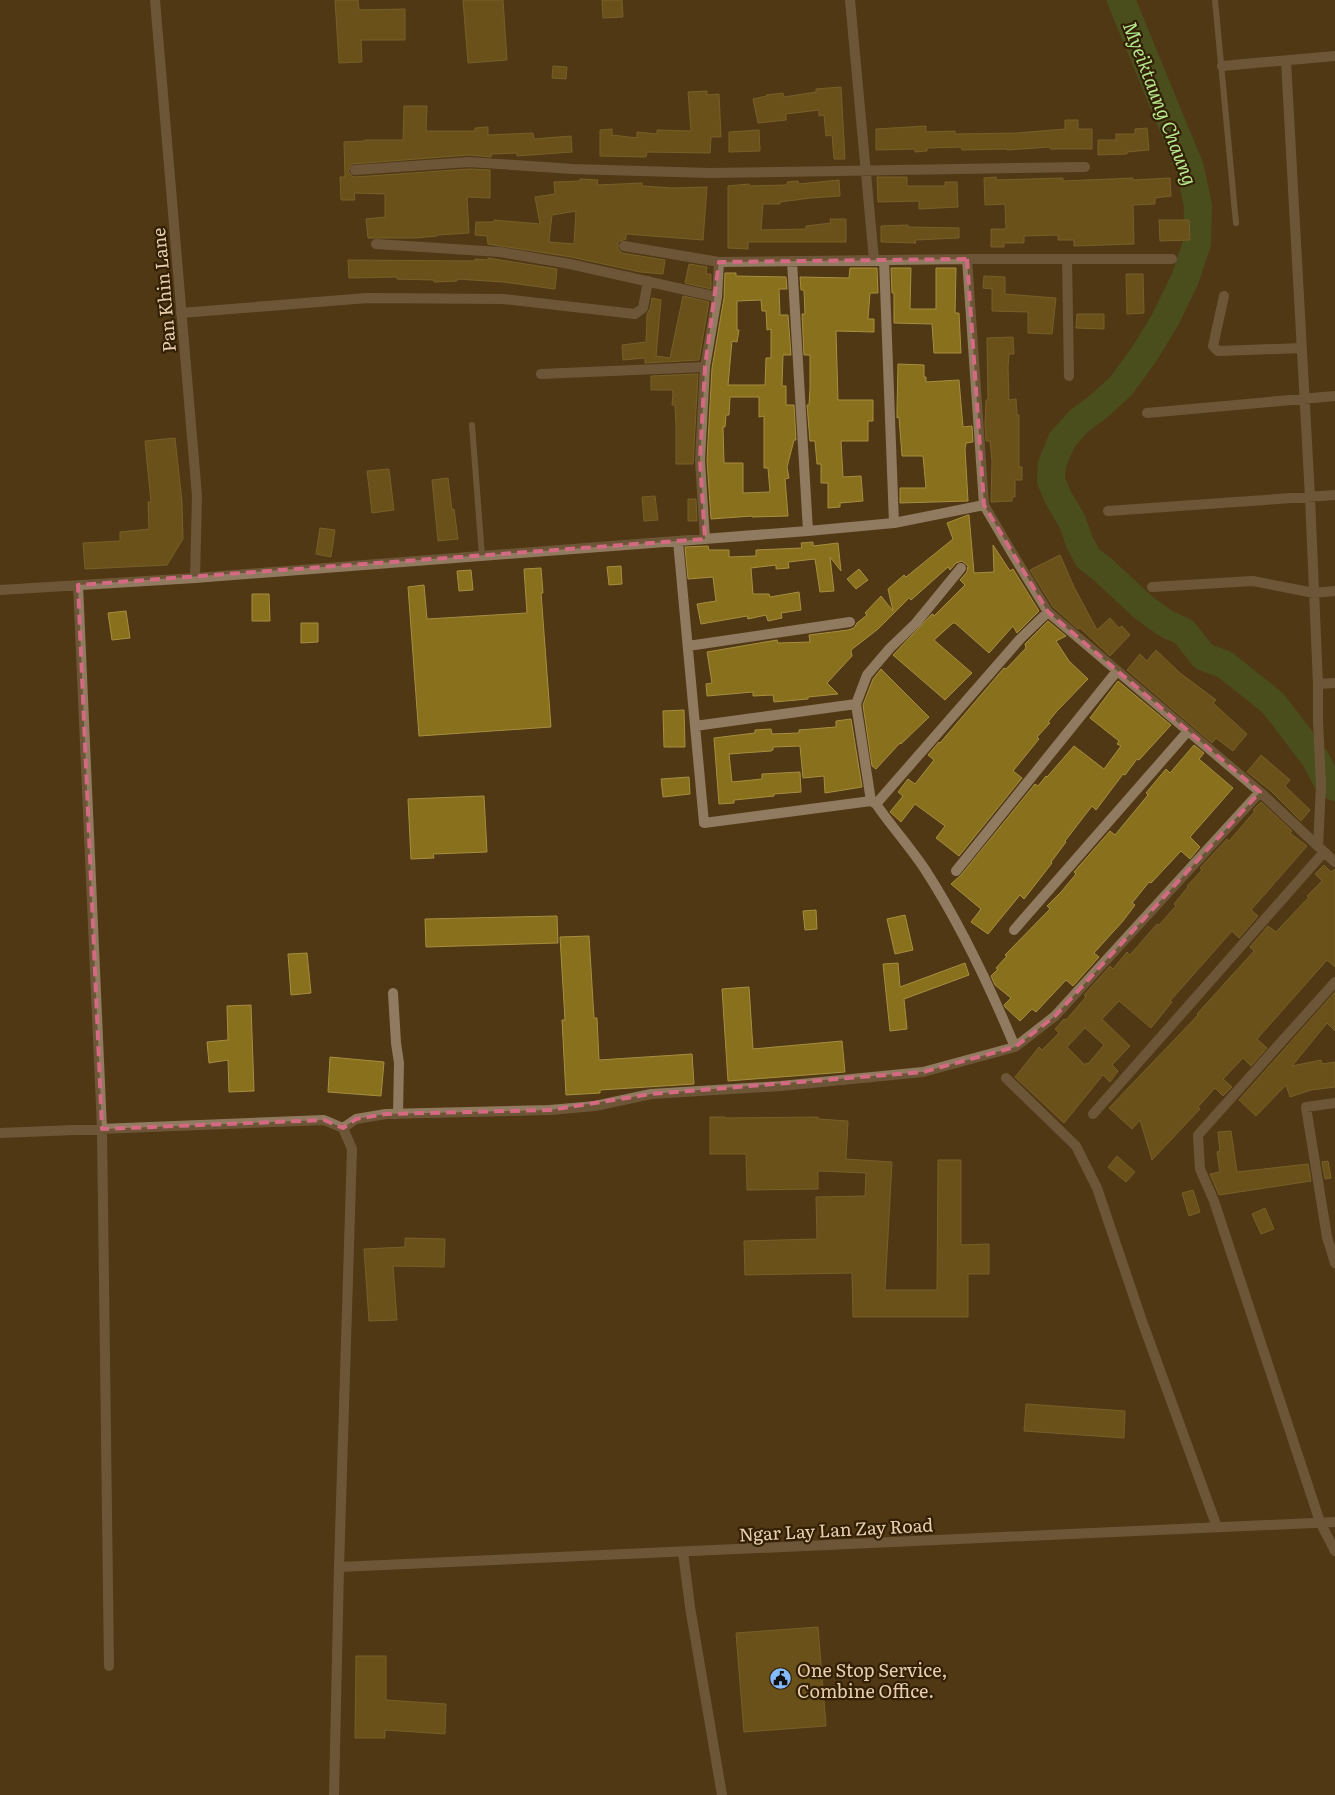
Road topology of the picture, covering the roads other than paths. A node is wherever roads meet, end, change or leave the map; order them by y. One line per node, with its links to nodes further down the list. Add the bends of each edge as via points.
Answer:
1 (155, 0): 22 (street, Pan Khin Lane)
2 (850, 0): 9 (street)
3 (1215, 0): 6 (lane)
4 (1335, 56): 5 (street)
5 (1286, 60): 6 (street); 23 (street)
6 (1222, 66): 10 (lane)
7 (1085, 167): 9 (street)
8 (355, 170): 9 (street, via 469,162 710,173)
9 (865, 170): 14 (street)
10 (1236, 223)
11 (376, 244): 19 (street, via 500,252)
12 (624, 246): 18 (street)
13 (967, 259): 14 (street); 15 (street); 33 (street)
14 (879, 260): 17 (street); 35 (street)
15 (1067, 260): 16 (street); 26 (street)
16 (1172, 260)
17 (792, 261): 18 (street); 36 (street)
18 (719, 262): 21 (street)
19 (648, 281): 21 (street); 22 (street, via 643,308 635,314 503,299 367,298)
20 (1224, 296): 23 (street, via 1213,346 1218,351)
21 (717, 297): 24 (street)
22 (181, 313): 41 (street, Pan Khin Lane, via 197,496)
23 (1302, 348): 28 (street)
24 (705, 367): 25 (street); 37 (street, via 700,460)
25 (541, 374)
26 (1069, 376)
27 (1335, 396): 28 (street)
28 (1304, 398): 29 (street); 32 (street)
29 (1147, 413)
30 (472, 425): 39 (lane)
31 (1335, 495): 32 (street)
32 (1310, 497): 34 (street); 46 (street)
33 (984, 506): 35 (street); 47 (street)
34 (1108, 511)
35 (894, 523): 36 (street)
36 (808, 531): 37 (street)
37 (705, 539): 38 (street)
38 (678, 541): 39 (street); 49 (street)
39 (482, 556): 41 (street)
40 (962, 568): 53 (street, via 867,675)
41 (196, 578): 42 (street)
42 (78, 585): 44 (street); 70 (street)
43 (1152, 587): 46 (street, via 1253,581)
44 (0, 590)
45 (1335, 591): 46 (street)
46 (1314, 593): 52 (street)
47 (1048, 612): 50 (street); 57 (street)
48 (850, 622): 49 (street)
49 (688, 646): 54 (street)
50 (1117, 671): 55 (street); 60 (street)
51 (1335, 683): 52 (street)
52 (1318, 684): 58 (street)
53 (856, 704): 54 (street); 57 (street)
54 (695, 726): 57 (street, via 704,823)
55 (1188, 731): 56 (street); 61 (street)
56 (1260, 792): 58 (street); 64 (street, via 1055,1016)
57 (873, 803): 64 (street, via 925,870 962,932)
58 (1321, 849): 59 (street); 68 (street)
59 (1335, 862)
60 (956, 871)
61 (1014, 930)
62 (1335, 982): 73 (street, via 1198,1135 1200,1169 1214,1201)
63 (393, 993): 67 (street, via 399,1063)
64 (1015, 1047): 67 (street, via 924,1072 651,1094 595,1106 550,1110)
65 (1006, 1078): 75 (street, via 1076,1146 1097,1188)
66 (1335, 1103): 72 (street, via 1306,1107 1327,1237)
67 (398, 1114): 69 (street, via 356,1119)
68 (1093, 1114)
69 (343, 1128): 70 (street, via 324,1120); 78 (street, via 352,1148)
70 (102, 1129): 71 (street); 79 (street)
71 (0, 1133)
72 (1335, 1263)
73 (1320, 1522): 74 (street, Ngar Lay Lan Zay Road); 75 (street, Ngar Lay Lan Zay Road); 76 (street)
74 (1335, 1522)
75 (1217, 1527): 77 (street, Ngar Lay Lan Zay Road)
76 (1335, 1551)
77 (683, 1552): 78 (street, Ngar Lay Lan Zay Road); 81 (street)
78 (339, 1567): 80 (street)
79 (109, 1666)
80 (334, 1795)
81 (722, 1795)

